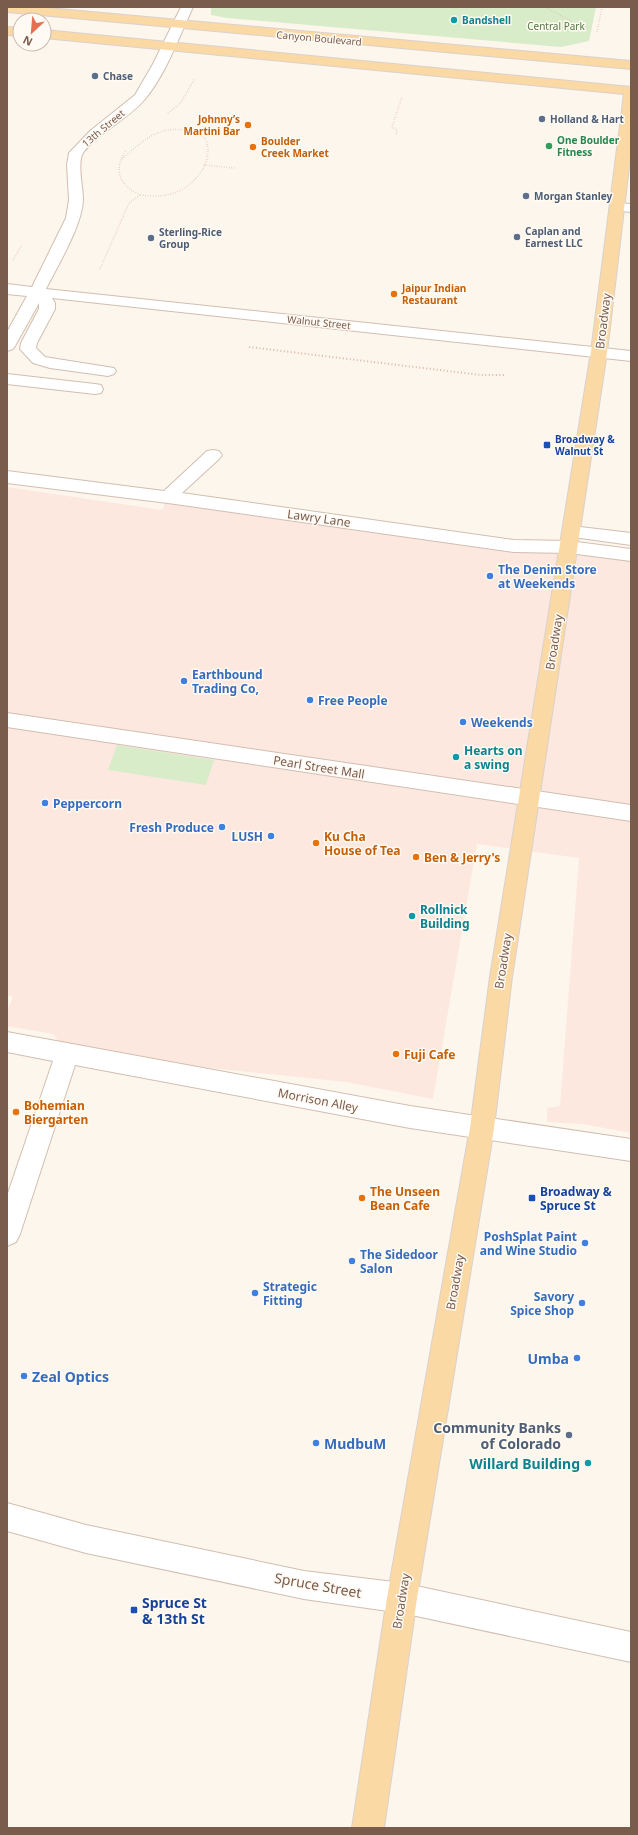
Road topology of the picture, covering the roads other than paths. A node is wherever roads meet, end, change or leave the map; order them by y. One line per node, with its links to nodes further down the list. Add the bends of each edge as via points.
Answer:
1 (186, 7): 3 (street, 13th Street)
2 (7, 8): 3 (main road, Canyon Boulevard)
3 (178, 24): 5 (street, 13th Street); 6 (main road, Canyon Boulevard)
4 (52, 35): 5 (main road, Canyon Boulevard)
5 (168, 45): 7 (main road, Canyon Boulevard); 11 (street, 13th Street, via 157,70 140,97 76,153 74,214)
6 (631, 65)
7 (631, 90)
8 (631, 94): 9 (main road, Broadway)
9 (624, 207): 13 (main road, Broadway)
10 (7, 289): 11 (street, Walnut Street)
11 (37, 292): 12 (street, 13th Street); 13 (street, Walnut Street); 15 (street, via 47,303 29,343 28,349 34,357 50,364)
12 (7, 346)
13 (599, 352): 14 (street, Walnut Street); 22 (main road, Broadway)
14 (631, 356)
15 (108, 371)
16 (7, 379): 17 (street)
17 (95, 389)
18 (212, 455): 20 (street)
19 (7, 477): 20 (street, Lawry Lane)
20 (168, 497): 22 (street, Lawry Lane, via 514,546)
21 (631, 539): 22 (street)
22 (571, 540): 23 (street, Lawry Lane); 25 (main road, Broadway)
23 (631, 555)
24 (7, 720): 25 (street, Pearl Street Mall)
25 (529, 798): 26 (street, Pearl Street Mall); 29 (main road, Broadway, via 501,977)
26 (631, 813)
27 (7, 1042): 28 (street, Morrison Alley)
28 (67, 1053): 29 (street, Morrison Alley); 31 (street)
29 (482, 1128): 30 (street, Morrison Alley); 33 (main road, Broadway)
30 (631, 1150)
31 (7, 1234)
32 (7, 1517): 33 (street, Spruce Street, via 86,1539 304,1585)
33 (402, 1598): 34 (street, Spruce Street); 35 (main road, Broadway)
34 (631, 1648)
35 (368, 1828)

